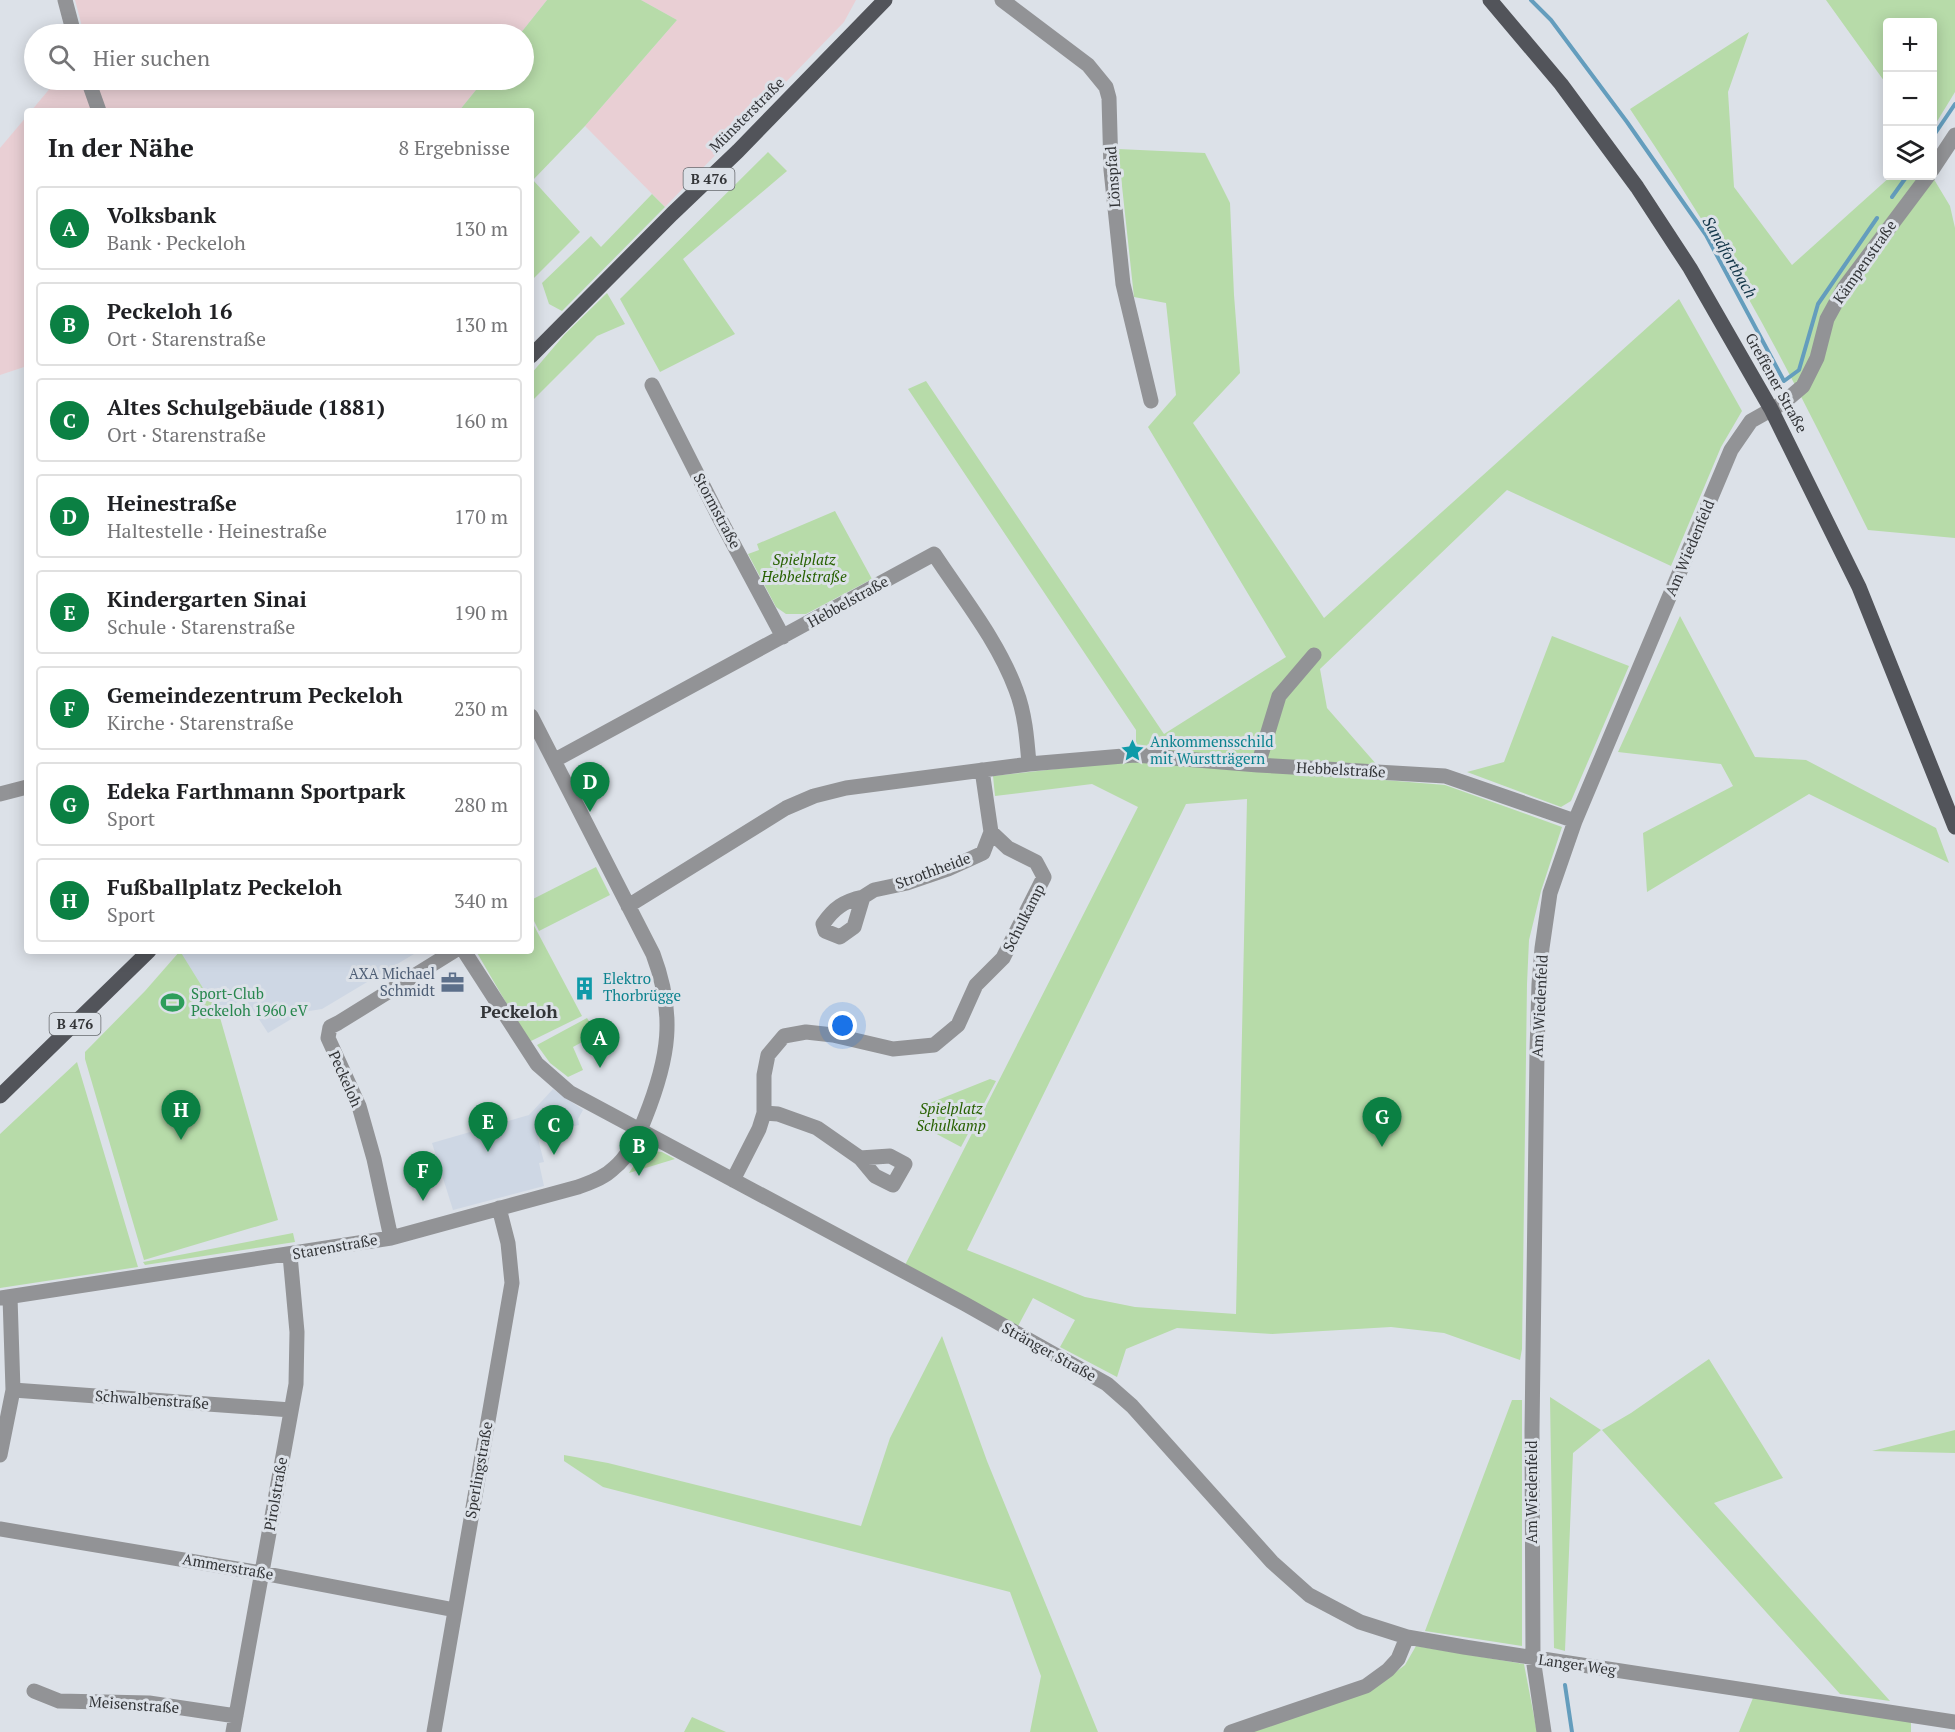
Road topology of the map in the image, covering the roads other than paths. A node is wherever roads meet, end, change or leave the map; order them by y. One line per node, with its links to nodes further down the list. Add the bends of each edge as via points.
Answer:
1 (65, 0): 5 (street)
2 (885, 0): 11 (main road, Münsterstraße / B 476)
3 (1002, 0): 13 (street, Lönspfad, via 1088,65 1106,87 1123,284)
4 (1490, 0): 14 (main road, Greffener Straße, via 1561,84 1636,188 1690,268)
5 (71, 24)
6 (92, 90): 7 (street)
7 (98, 108)
8 (1955, 135): 9 (street)
9 (1937, 162)
10 (1925, 180): 14 (street, Kämpenstraße, via 1844,288 1827,319 1817,358 1803,386)
11 (534, 353)
12 (652, 385): 15 (street, Stormstraße)
13 (1151, 401)
14 (1771, 409): 24 (street, Am Wiedenfeld, via 1751,421 1731,450); 25 (main road, Greffener Straße, via 1859,587)
15 (783, 637): 18 (street, Hebbelstraße); 19 (street, Hebbelstraße, via 934,554 994,644 1016,691)
16 (1314, 655): 20 (street, via 1279,696)
17 (534, 722): 18 (street, Starenstraße)
18 (555, 760): 28 (street, Starenstraße)
19 (1029, 764): 20 (street, Hebbelstraße, via 1135,755); 21 (street, Hebbelstraße)
20 (1258, 765): 24 (street, Hebbelstraße, via 1446,776)
21 (982, 770): 26 (street); 28 (street, Hebbelstraße, via 846,788 814,796 786,808)
22 (24, 788): 23 (street)
23 (0, 794)
24 (1575, 820): 48 (street, Am Wiedenfeld, via 1550,893 1539,984 1532,1380)
25 (1955, 827)
26 (991, 832): 27 (street, Strothheide, via 983,853); 33 (street, Schulkamp, via 1008,848 1036,862 1044,877 1004,958 976,985 958,1025 934,1045 893,1049 833,1035 806,1032 784,1036 768,1054)
27 (863, 897)
28 (628, 906): 34 (street, Starenstraße, via 660,974 668,1024 666,1054)
29 (146, 954): 32 (main road, B 476)
30 (449, 954): 38 (street, Peckeloh, via 330,1027 328,1032 359,1106)
31 (466, 954): 34 (street, via 537,1064 569,1092)
32 (0, 1095)
33 (764, 1113): 35 (street, via 817,1128); 36 (street, Schulkamp)
34 (640, 1130): 36 (street, Stränger Straße); 37 (street, Starenstraße, via 623,1160 599,1179)
35 (860, 1158)
36 (733, 1180): 47 (street, Stränger Straße, via 1107,1384 1272,1562 1309,1595 1360,1622)
37 (499, 1208): 38 (street, Starenstraße); 46 (street, Sperlingstraße, via 512,1283)
38 (390, 1238): 39 (street, Starenstraße)
39 (290, 1255): 40 (street, Starenstraße); 42 (street, Pirolstraße, via 297,1332)
40 (5, 1297): 41 (street)
41 (13, 1390): 42 (street, Schwalbenstraße); 43 (street)
42 (291, 1410): 45 (street, Pirolstraße)
43 (0, 1455)
44 (0, 1529): 45 (street, Ammerstraße)
45 (262, 1573): 46 (street, Ammerstraße); 50 (street, Pirolstraße)
46 (455, 1610): 53 (street, Sperlingstraße)
47 (1407, 1637): 48 (street, Langer Weg); 54 (street, via 1398,1659 1366,1686)
48 (1533, 1658): 51 (street, Langer Weg); 55 (street)
49 (34, 1691): 50 (street, Meisenstraße, via 59,1701 149,1703)
50 (236, 1716): 52 (street, Pirolstraße)
51 (1955, 1722)
52 (233, 1732)
53 (434, 1732)
54 (1231, 1732)
55 (1545, 1732)

